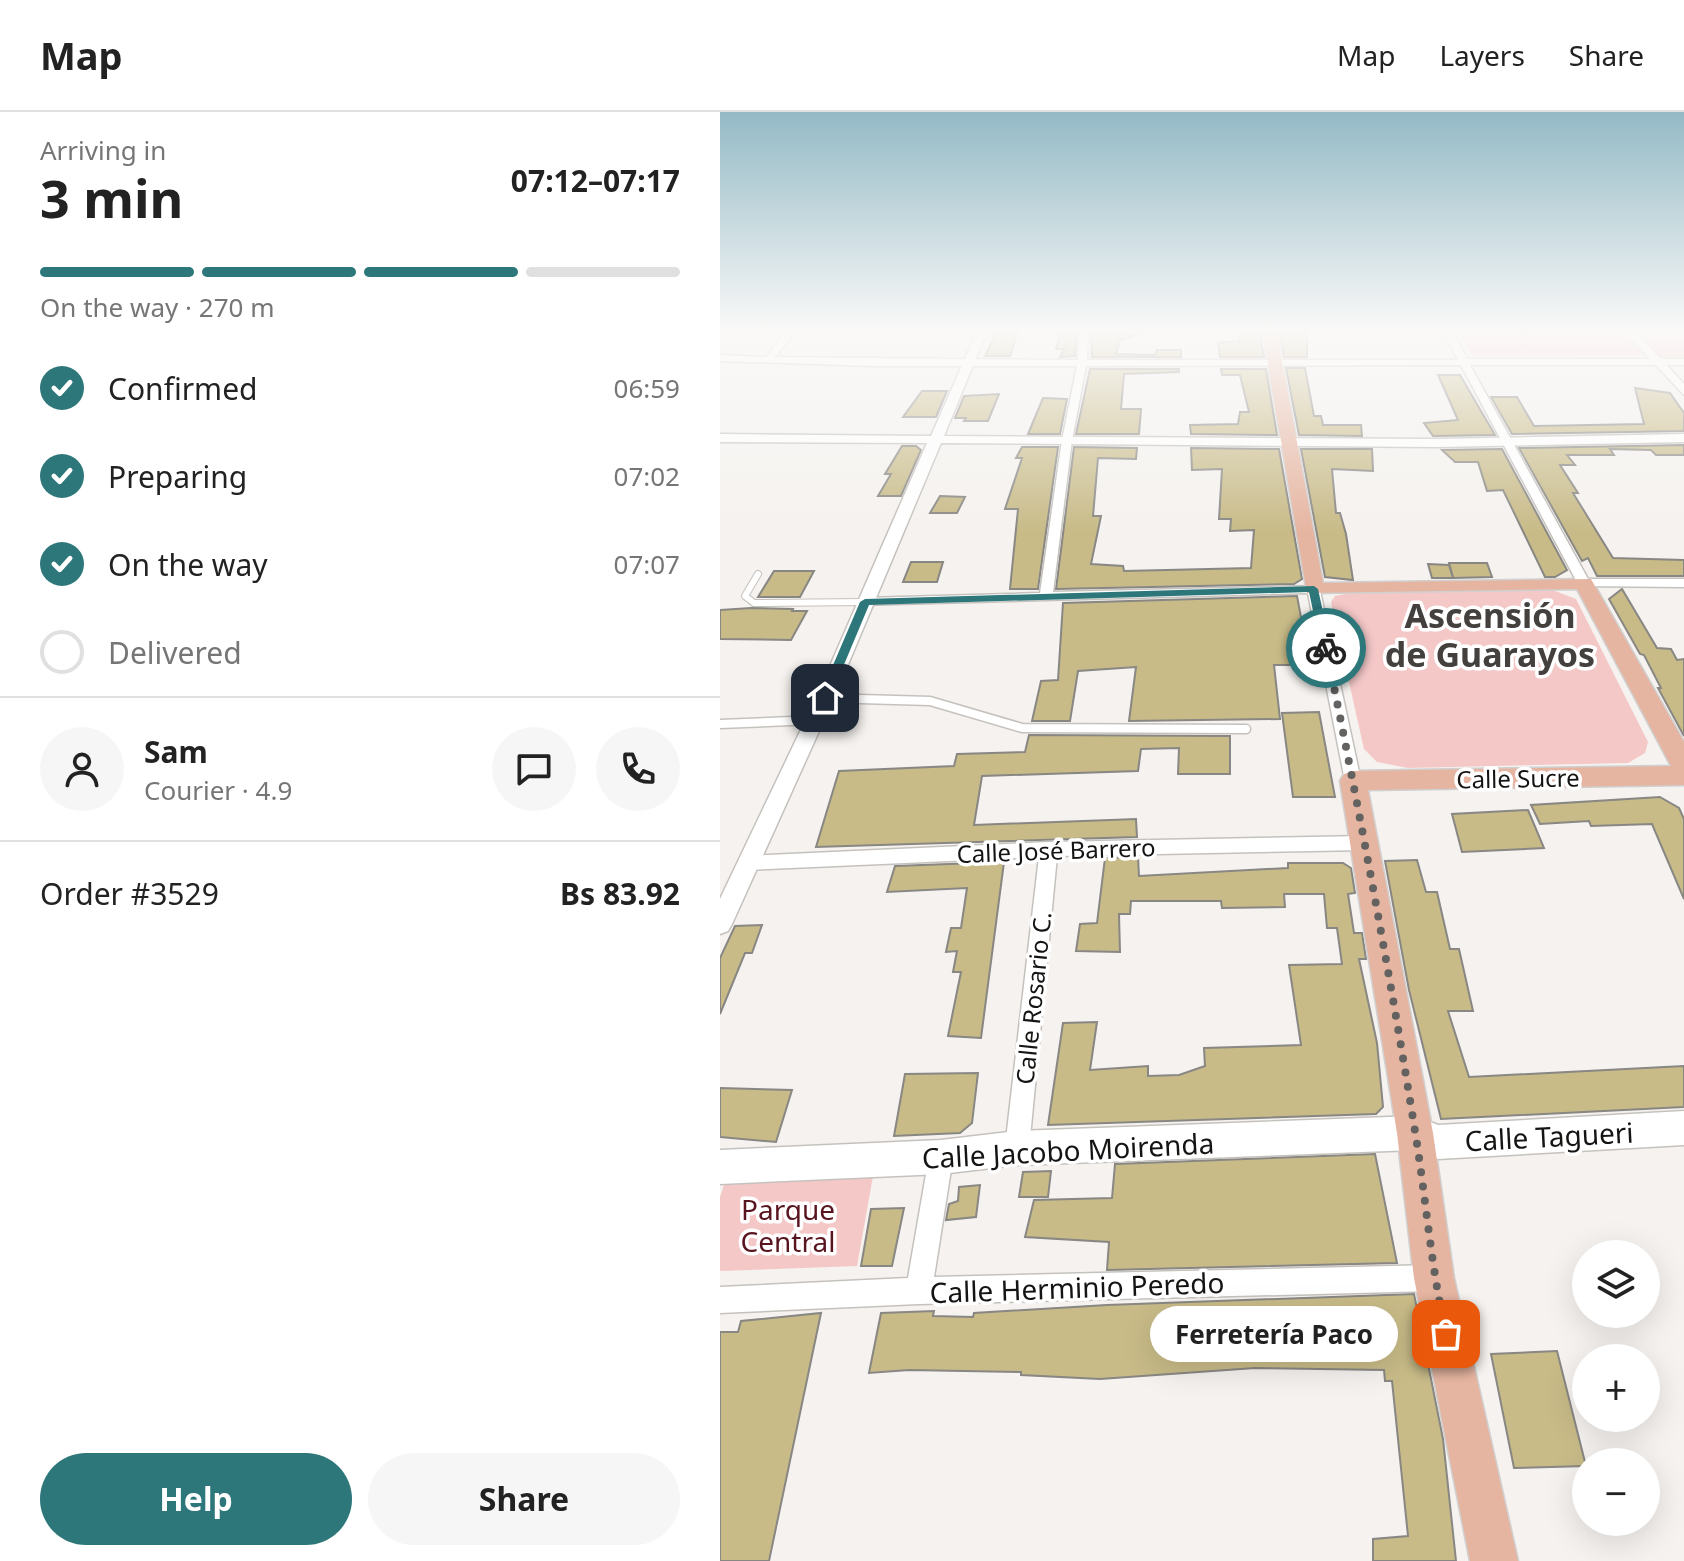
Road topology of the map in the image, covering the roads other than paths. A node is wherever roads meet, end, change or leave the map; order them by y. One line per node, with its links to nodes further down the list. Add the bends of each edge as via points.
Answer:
1 (954, 397): 6 (street)
2 (1075, 397): 9 (street)
3 (1280, 397): 10 (main road)
4 (1484, 397): 11 (street)
5 (720, 431): 6 (street)
6 (937, 436): 7 (street); 9 (street); 17 (street)
7 (720, 438)
8 (1684, 438): 11 (street)
9 (1067, 440): 10 (street); 16 (street)
10 (1287, 440): 11 (street); 15 (main road)
11 (1506, 440): 13 (street)
12 (758, 574): 17 (lane, via 745,596 754,603)
13 (1584, 583): 14 (street); 15 (main road); 22 (main road)
14 (1684, 583)
15 (1314, 589): 16 (street); 24 (street)
16 (1046, 597): 17 (street)
17 (865, 602): 18 (street)
18 (825, 698): 19 (street); 21 (lane, via 949,705 1022,728)
19 (815, 720): 20 (lane); 27 (street)
20 (720, 724)
21 (1246, 729)
22 (1684, 765)
23 (1684, 775): 24 (main road, Calle Sucre)
24 (1353, 781): 25 (main road)
25 (1365, 843): 26 (street, Calle José Barrero); 30 (main road)
26 (1049, 849): 27 (street, Calle José Barrero); 31 (street, Calle Rosario C.)
27 (747, 863): 28 (street)
28 (720, 924)
29 (1684, 1128): 30 (main road, Calle Tagueri, via 1438,1142)
30 (1415, 1133): 31 (main road, Calle Jacobo Moirenda); 34 (main road)
31 (1017, 1148): 32 (main road, Calle Jacobo Moirenda)
32 (941, 1157): 33 (main road, Calle Jacobo Moirenda); 35 (street)
33 (720, 1167)
34 (1434, 1278): 35 (street, Calle Herminio Peredo); 37 (main road)
35 (919, 1291): 36 (street, Calle Herminio Peredo)
36 (720, 1300)
37 (1494, 1561)

